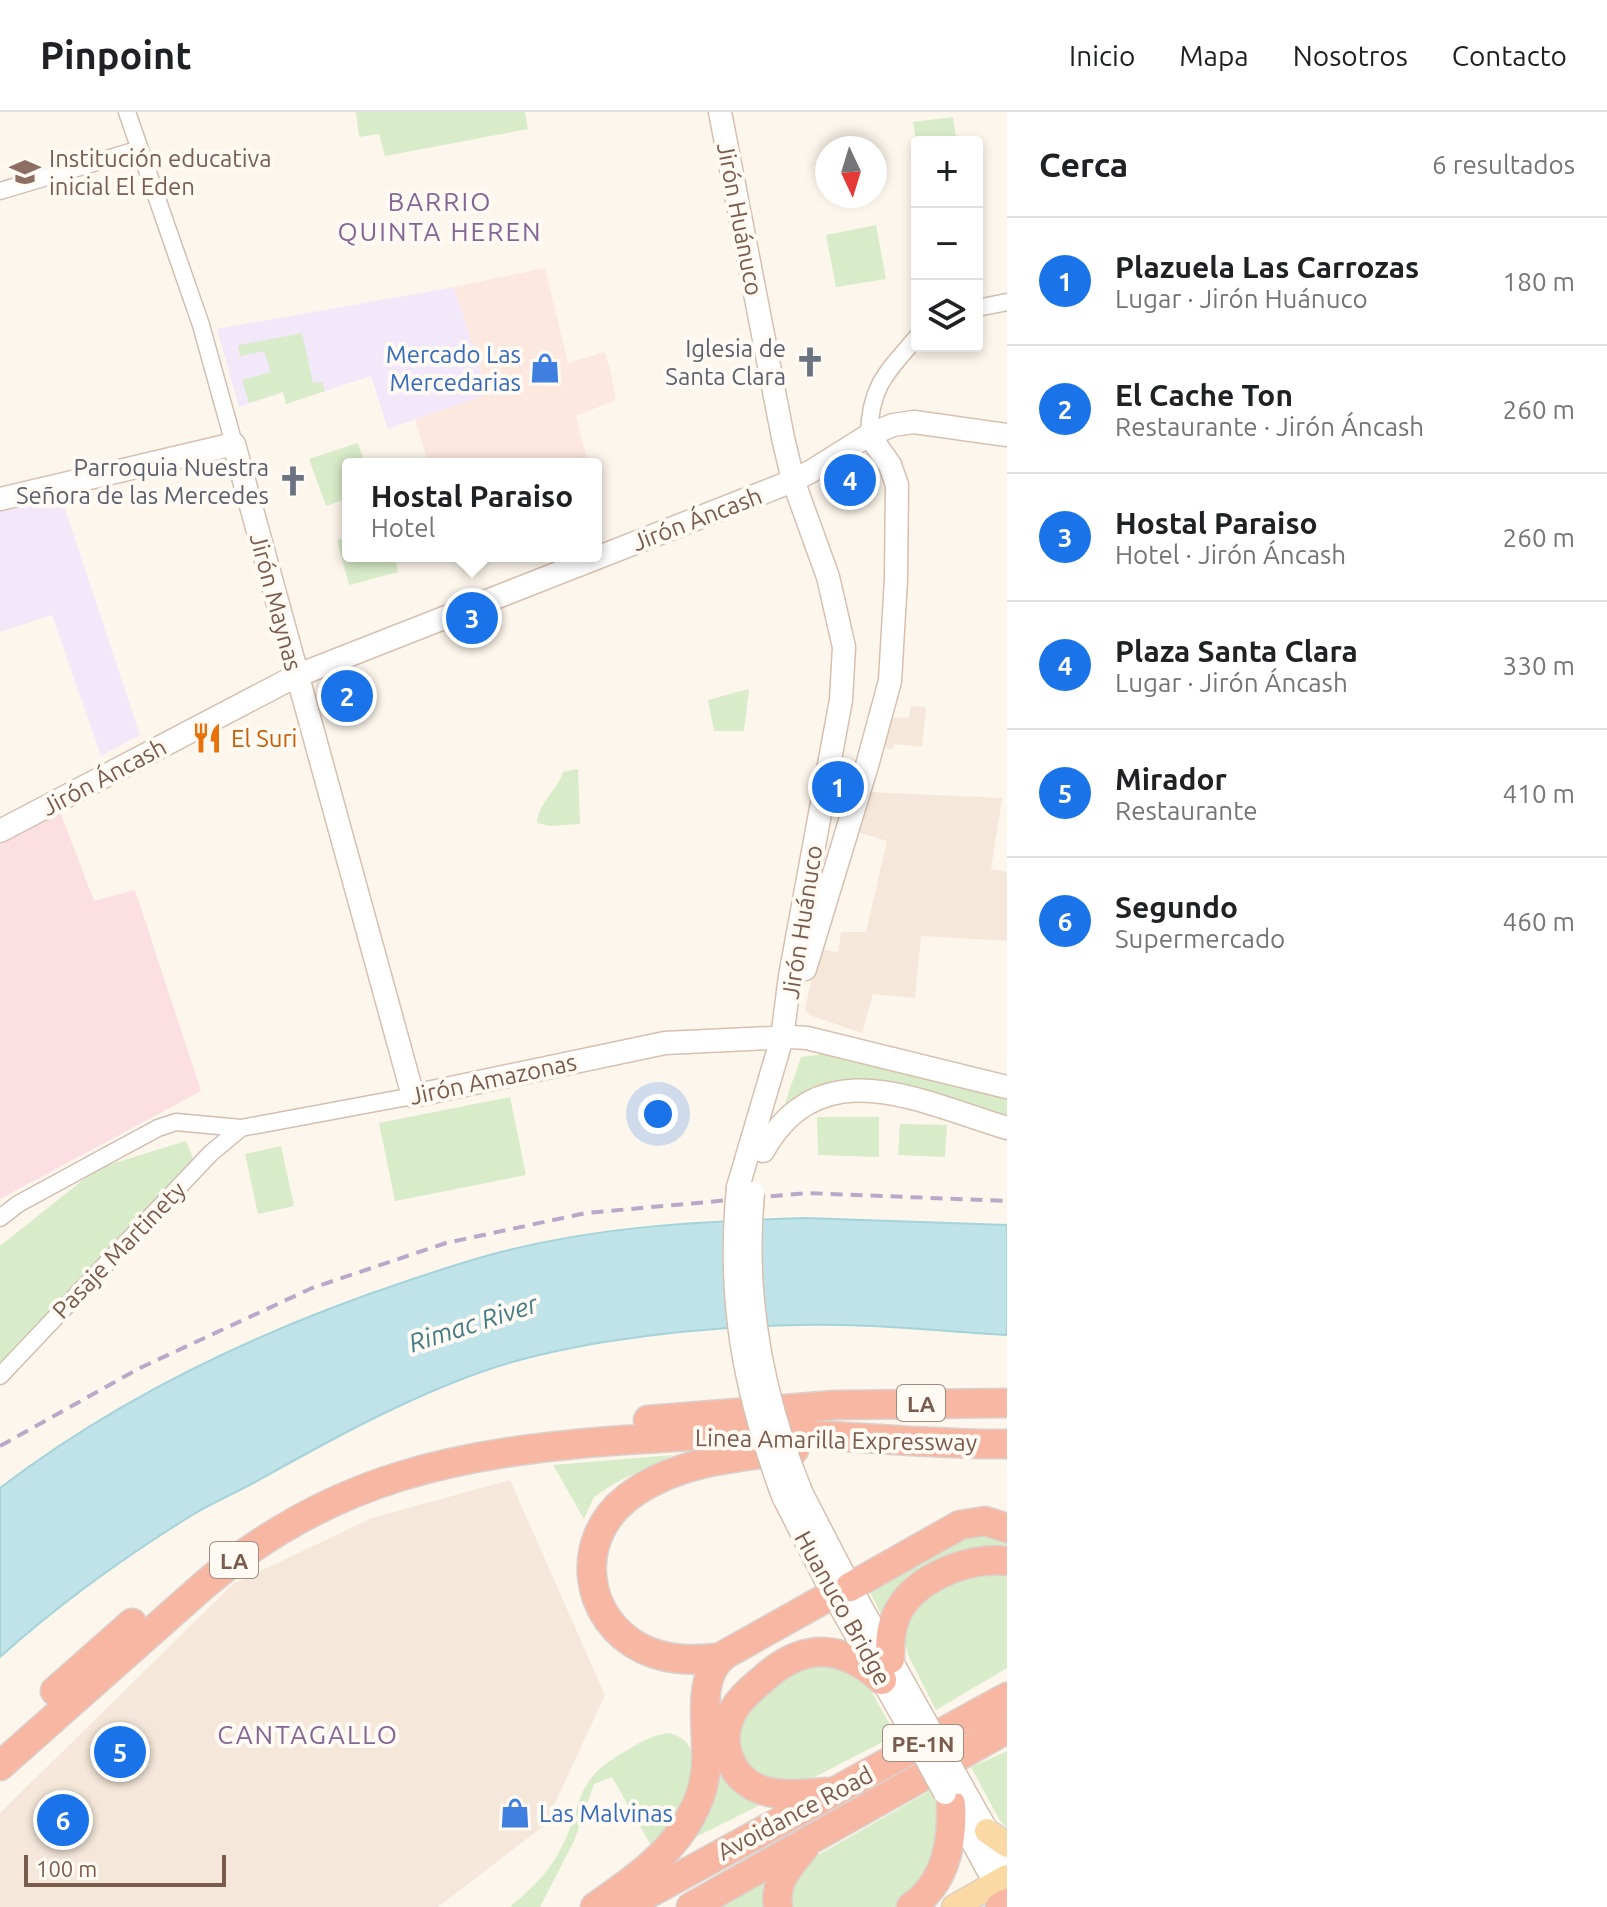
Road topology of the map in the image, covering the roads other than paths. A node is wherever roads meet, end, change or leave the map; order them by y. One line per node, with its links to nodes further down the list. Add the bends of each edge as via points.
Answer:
1 (127, 112): 3 (street, Jirón Maynas)
2 (720, 112): 11 (street, Jirón Huánuco)
3 (140, 149): 4 (street); 10 (street, Jirón Maynas, via 201,325)
4 (0, 191)
5 (1007, 302): 6 (street)
6 (983, 307)
7 (911, 345): 8 (street, via 876,390)
8 (869, 435): 9 (street, Jirón Áncash, via 914,422); 11 (street, Jirón Áncash); 17 (street, Jirón Huánuco, via 897,485 890,681)
9 (1007, 435)
10 (234, 444): 12 (street); 15 (street, Jirón Maynas)
11 (793, 480): 13 (street, Jirón Áncash); 17 (street, Jirón Huánuco, via 828,577 844,647 841,700 790,976)
12 (0, 499)
13 (602, 555)
14 (585, 562): 15 (street, Jirón Áncash)
15 (296, 676): 16 (street, Jirón Áncash); 19 (street, Jirón Maynas)
16 (0, 831)
17 (787, 1037): 18 (street, Jirón Amazonas); 19 (street, Jirón Amazonas, via 661,1044); 22 (street, Jirón Huánuco); 23 (street, Jirón Huánuco)
18 (1007, 1087)
19 (413, 1096): 20 (street, Jirón Amazonas)
20 (241, 1128): 24 (street, Jirón Amazonas, via 176,1122 158,1128); 25 (street, Pasaje Martinety, via 211,1153)
21 (1007, 1128): 22 (street, via 911,1098 855,1089 834,1092 798,1110)
22 (763, 1151): 23 (street, Jirón Huánuco)
23 (746, 1190): 29 (street, Jirón Huánuco, bridge, via 734,1264 739,1339 764,1443)
24 (0, 1218)
25 (0, 1376)
26 (1007, 1403): 37 (highway, Linea Amarilla Expressway / LA, via 835,1405 580,1426 447,1445 387,1462 306,1496 224,1548)
27 (848, 1437): 28 (highway, Linea Amarilla Expressway / LA); 33 (highway, via 680,1469 639,1489 602,1523 592,1554 593,1578 599,1600 619,1631 642,1649 671,1659); 38 (highway, Linea Amarilla Expressway / LA, via 747,1433 568,1444 448,1461 366,1487 276,1532 220,1571)
28 (1007, 1444)
29 (792, 1495): 32 (street, Huanuco Bridge)
30 (1007, 1528): 32 (highway, via 985,1521 960,1525)
31 (1007, 1561): 34 (highway, via 961,1567 922,1584 896,1615)
32 (842, 1590): 33 (highway); 34 (street, Huanuco Bridge)
33 (721, 1657): 44 (highway, via 707,1680 706,1766 691,1817 653,1864)
34 (886, 1669): 39 (highway, via 827,1652 808,1653 769,1673 730,1718 727,1752 737,1773 750,1784 786,1794); 40 (street, Huanuco Bridge, bridge)
35 (1007, 1697): 39 (highway, Avoidance Road / PE-1N)
36 (1002, 1733): 42 (highway, Avoidance Road / PE-1N)
37 (0, 1741)
38 (0, 1766)
39 (839, 1790): 45 (highway, Avoidance Road / PE-1N)
40 (952, 1793): 41 (street); 43 (street); 48 (highway, via 946,1861 929,1892)
41 (997, 1838): 43 (street)
42 (811, 1839): 46 (highway, Avoidance Road / PE-1N); 47 (highway, via 782,1877)
43 (1004, 1888): 49 (main road)
44 (595, 1907)
45 (624, 1907)
46 (691, 1907)
47 (778, 1907)
48 (911, 1907)
49 (954, 1907)

